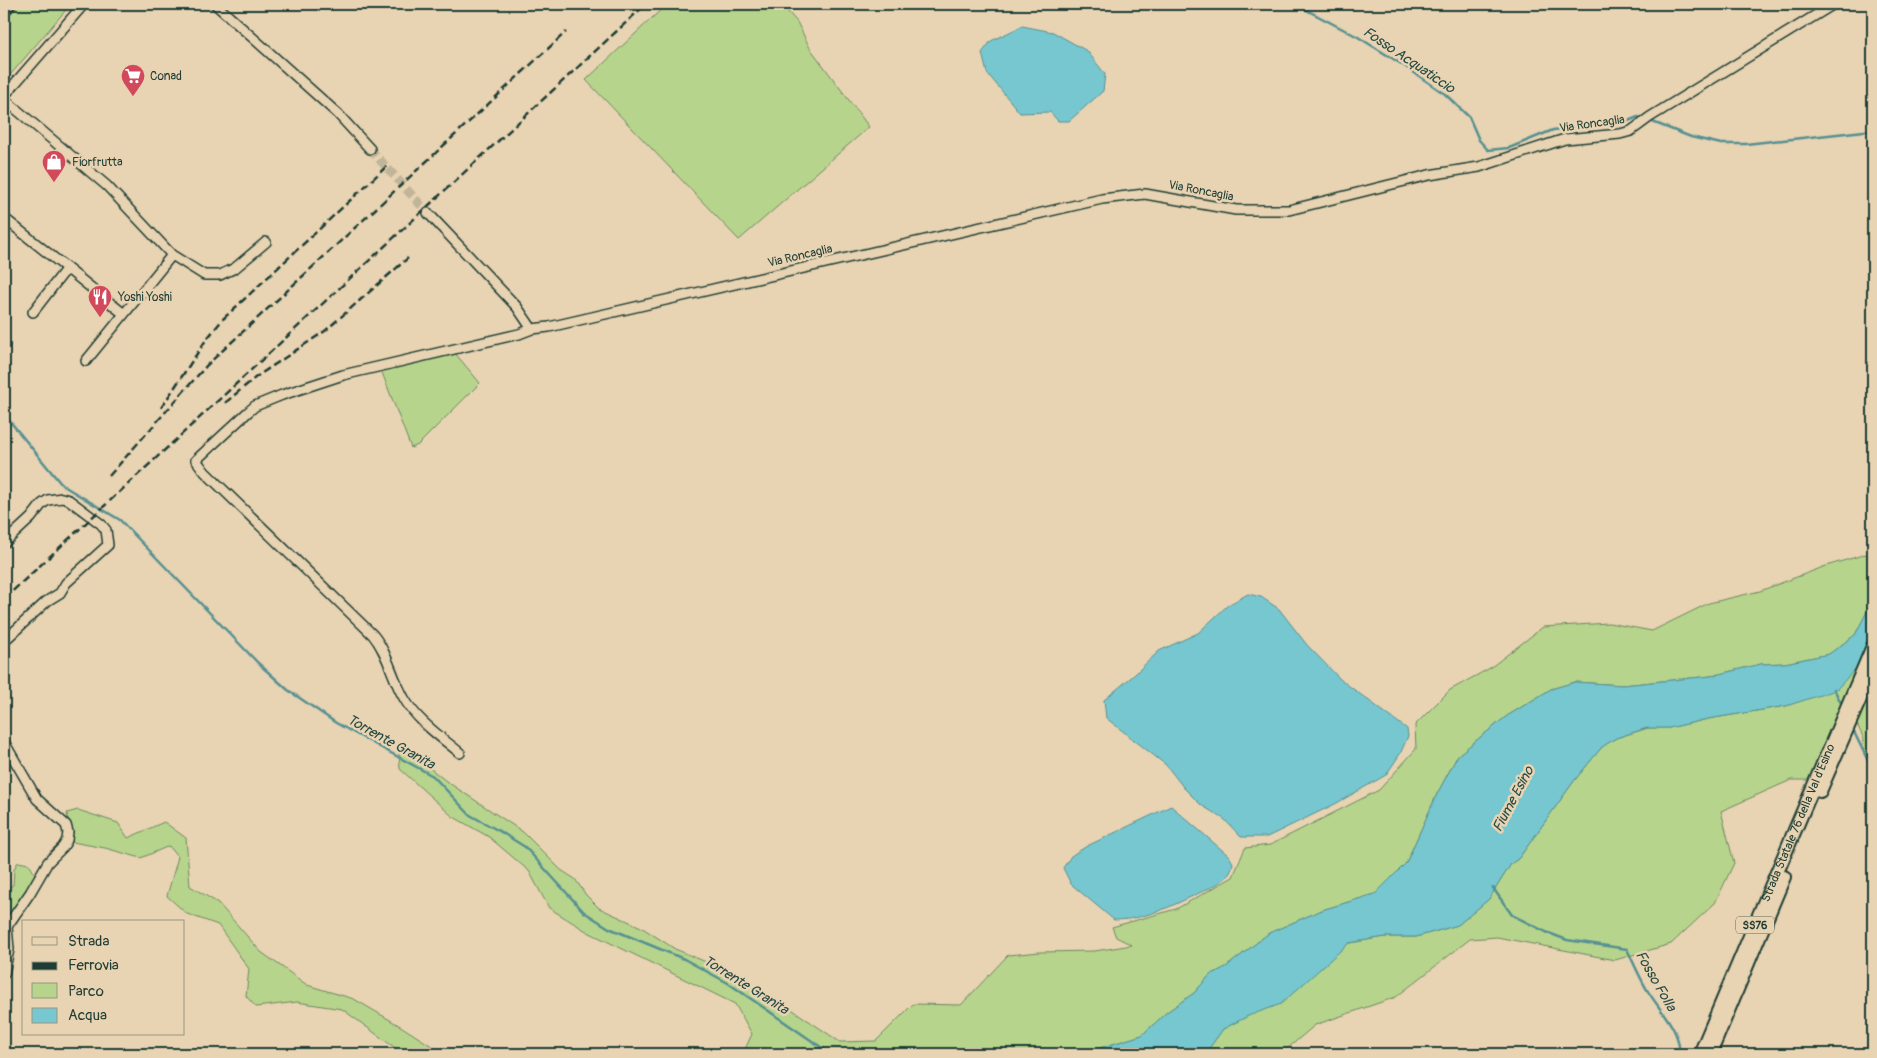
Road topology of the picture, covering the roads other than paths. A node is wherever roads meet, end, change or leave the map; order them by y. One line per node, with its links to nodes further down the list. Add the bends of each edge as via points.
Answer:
1 (9, 4): 5 (main road)
2 (84, 4): 6 (street)
3 (215, 4): 7 (street, via 338,114)
4 (1834, 4): 15 (street, Via Roncaglia, via 1643,124 1620,134 1565,139 1479,167 1429,175 1289,210 1236,210 1145,194 1102,199)
5 (4, 10)
6 (4, 97): 11 (street, via 107,186)
7 (370, 149)
8 (428, 213): 15 (street, via 517,307)
9 (6, 223): 12 (street)
10 (266, 242): 11 (street, via 235,268 220,275 204,275)
11 (172, 255): 14 (street)
12 (66, 268): 13 (street); 14 (street)
13 (33, 312)
14 (124, 314): 16 (street)
15 (532, 329): 22 (street, Via Roncaglia, via 343,375 282,394 255,406 196,460 373,635 410,708)
16 (86, 361)
17 (4, 543): 18 (street, via 42,504 56,498 69,500 101,524 106,530 108,545 66,583 60,593)
18 (4, 641)
19 (1873, 646): 23 (highway, Strada Statale 76 della Val d'Esino / SS76)
20 (1873, 669): 23 (highway, Strada Statale 76 della Val d'Esino / SS76)
21 (4, 742): 24 (street, via 37,798 66,825 68,832 63,847 48,862 10,922)
22 (460, 753)
23 (1813, 797): 25 (highway, Strada Statale 76 della Val d'Esino / SS76); 26 (highway, Strada Statale 76 della Val d'Esino / SS76)
24 (4, 974)
25 (1700, 1054)
26 (1710, 1054)

